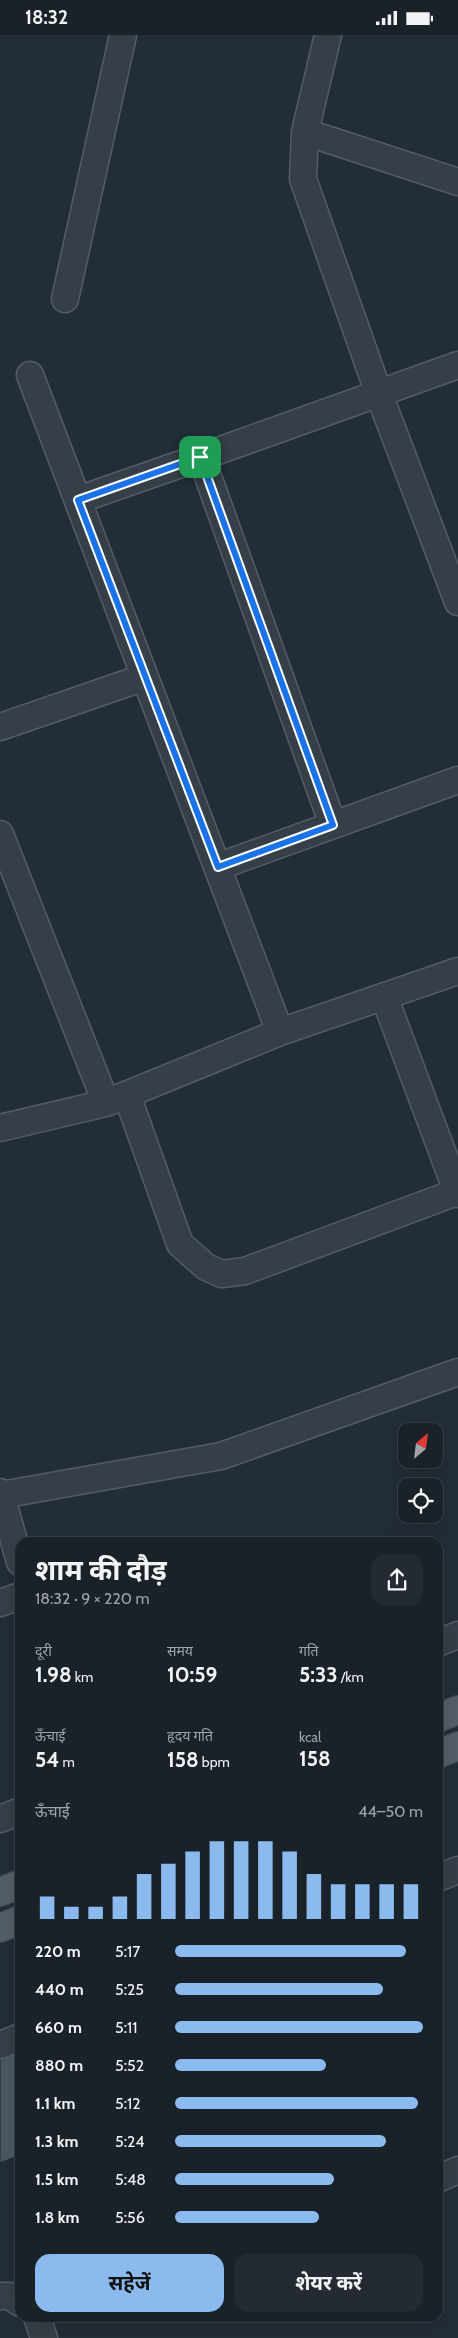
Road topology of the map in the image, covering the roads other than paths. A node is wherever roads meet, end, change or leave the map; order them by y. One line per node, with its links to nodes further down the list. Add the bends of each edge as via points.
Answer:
1 (123, 35): 5 (street)
2 (328, 35): 3 (street)
3 (305, 132): 4 (street); 8 (street, via 303,179)
4 (458, 182)
5 (66, 299)
6 (458, 365): 8 (street)
7 (30, 375): 10 (street)
8 (379, 395): 9 (street); 11 (street)
9 (200, 457): 10 (street); 16 (street)
10 (78, 500): 13 (street)
11 (452, 572): 12 (street)
12 (458, 602)
13 (145, 677): 14 (street); 18 (street)
14 (0, 727)
15 (458, 780): 16 (street)
16 (333, 825): 18 (street)
17 (0, 834): 22 (street)
18 (218, 867): 21 (street)
19 (458, 971): 20 (street)
20 (384, 996): 21 (street); 24 (street)
21 (280, 1032): 22 (street)
22 (116, 1099): 23 (street); 24 (street, via 180,1243 206,1267 222,1274 245,1271)
23 (0, 1128)
24 (458, 1193)
25 (458, 1372): 26 (street, via 221,1457)
26 (0, 1494): 27 (street)
27 (15, 1545)
28 (15, 1598): 29 (street)
29 (0, 1603)
30 (458, 1635): 31 (street)
31 (443, 1641)
32 (458, 1710): 33 (main road)
33 (443, 1716)
34 (458, 1746): 35 (main road)
35 (443, 1752)
36 (15, 1813): 37 (street)
37 (0, 1819)
38 (458, 1871): 39 (street)
39 (443, 1876)
40 (15, 1886): 41 (main road)
41 (0, 1892)
42 (15, 1922): 43 (main road)
43 (0, 1928)
44 (15, 2039): 45 (street)
45 (0, 2045)
46 (458, 2170): 47 (street)
47 (443, 2177)
48 (0, 2296): 49 (street)
49 (15, 2300)
50 (39, 2322): 51 (street)
51 (44, 2338)

